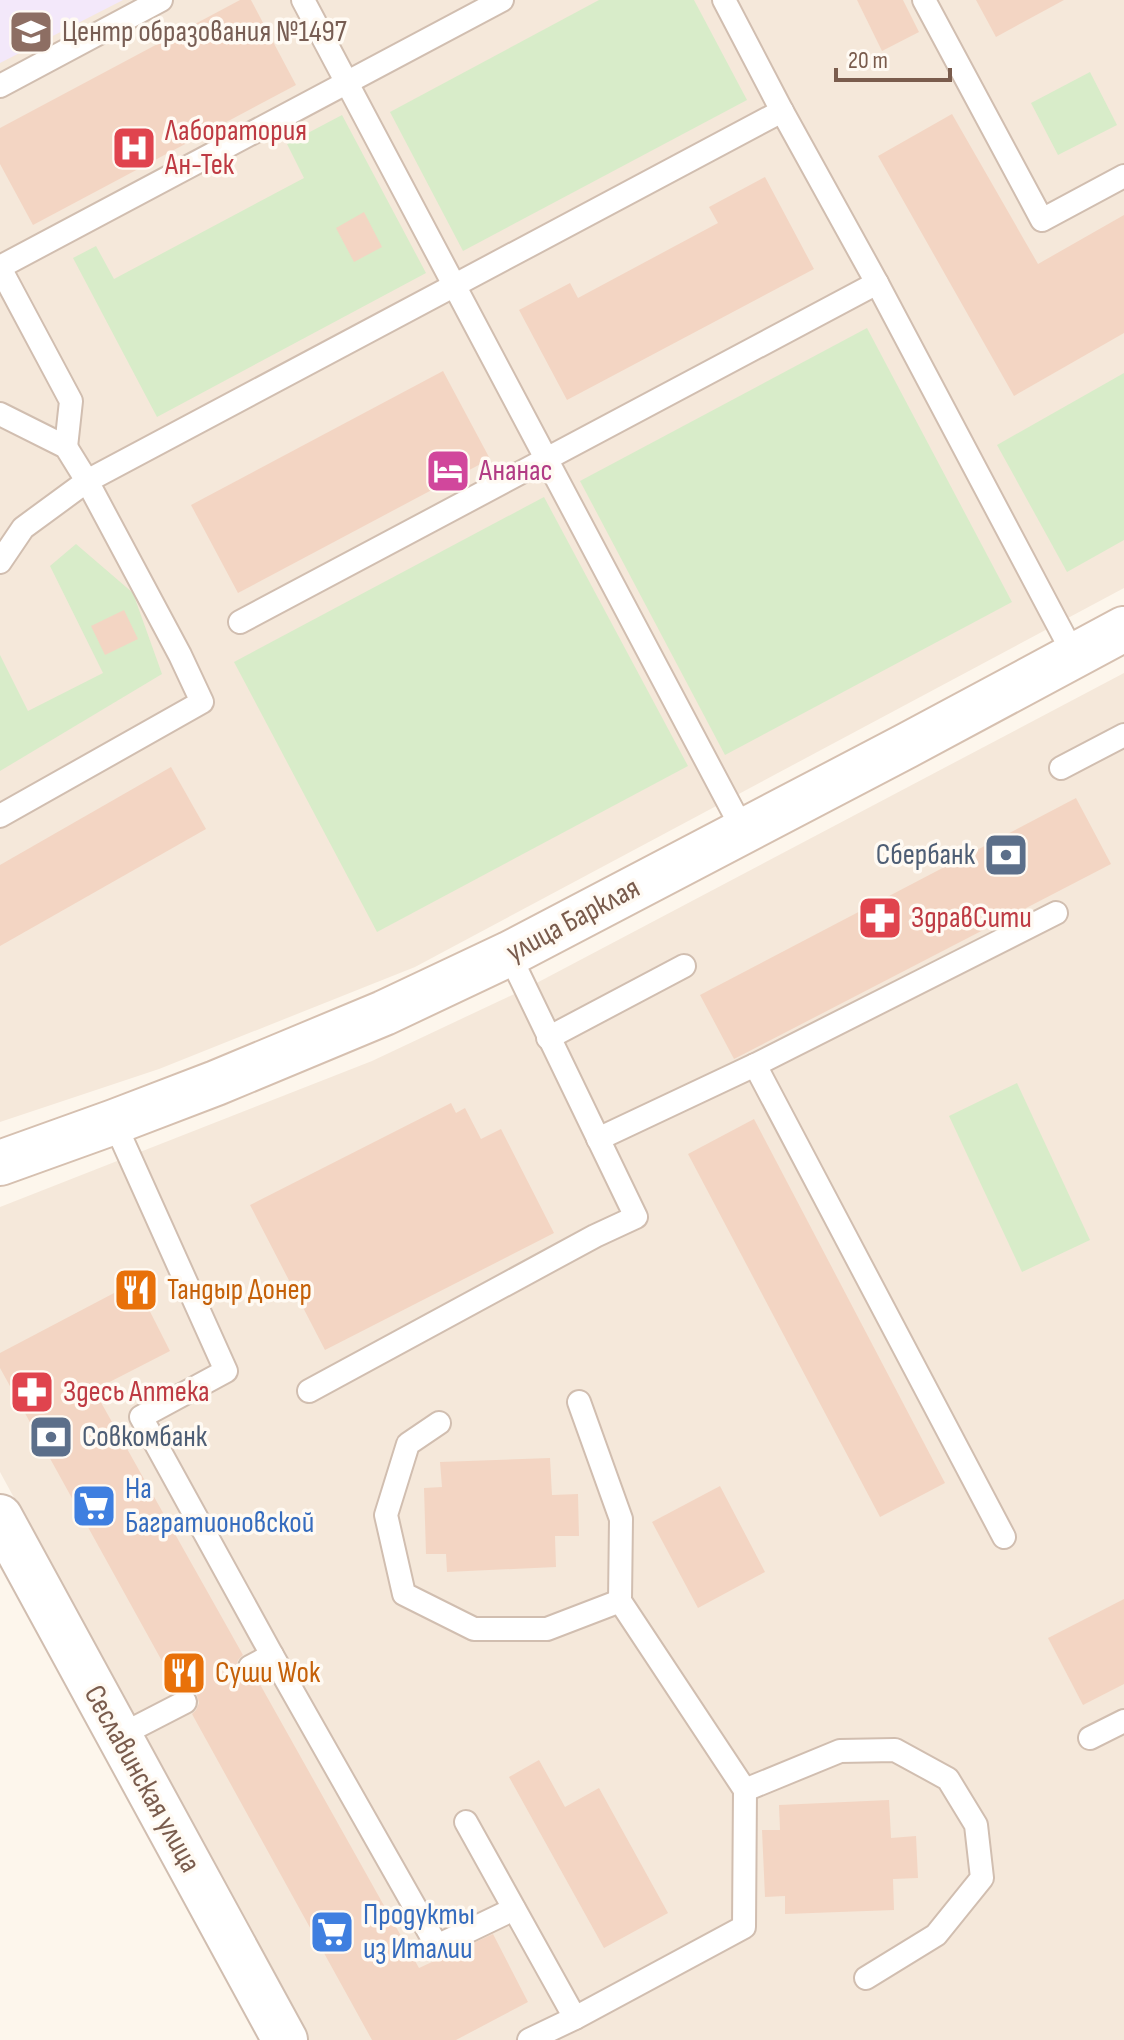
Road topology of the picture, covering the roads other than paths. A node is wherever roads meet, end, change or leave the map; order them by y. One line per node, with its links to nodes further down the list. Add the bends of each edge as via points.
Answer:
1 (161, 0): 7 (lane)
2 (303, 0): 6 (lane)
3 (502, 0): 6 (lane)
4 (724, 0): 8 (lane)
5 (924, 0): 9 (lane, via 1042,220)
6 (346, 83): 10 (lane); 12 (lane)
7 (0, 86)
8 (782, 111): 11 (lane); 12 (lane)
9 (1124, 176)
10 (0, 268): 14 (lane, via 71,401)
11 (877, 283): 15 (lane); 20 (lane)
12 (454, 285): 15 (lane); 16 (lane)
13 (0, 414): 14 (lane)
14 (66, 447): 16 (lane)
15 (546, 459): 18 (lane); 24 (lane)
16 (87, 481): 17 (lane, via 23,528); 23 (lane, via 202,702)
17 (0, 562)
18 (240, 622)
19 (1124, 629): 20 (main road, улица Барклая)
20 (1074, 655): 24 (main road, улица Барклая)
21 (1124, 735): 22 (lane)
22 (1061, 768)
23 (0, 816)
24 (743, 830): 26 (main road, улица Барклая)
25 (1056, 913): 29 (lane)
26 (509, 954): 28 (lane); 30 (main road, улица Барклая, via 384,1013)
27 (684, 966): 28 (lane)
28 (548, 1038): 31 (lane)
29 (755, 1065): 31 (lane); 37 (lane)
30 (114, 1122): 32 (main road, улица Барклая); 39 (lane, via 226,1371 141,1417)
31 (598, 1139): 33 (lane, via 636,1217)
32 (0, 1163)
33 (309, 1391)
34 (579, 1402): 38 (lane, via 621,1519)
35 (439, 1423): 38 (lane, via 408,1444 386,1515 404,1594 474,1629 547,1629)
36 (0, 1517): 43 (main road, Сеславинская улица)
37 (1004, 1537)
38 (620, 1601): 45 (lane)
39 (272, 1655): 40 (lane); 47 (lane, via 437,1946)
40 (250, 1667)
41 (185, 1702): 43 (lane)
42 (1124, 1721): 44 (lane)
43 (119, 1736): 50 (main road, Сеславинская улица)
44 (1090, 1738)
45 (745, 1790): 48 (lane, via 840,1751 895,1750 948,1779 976,1825 982,1878 936,1935); 49 (lane, via 744,1927)
46 (466, 1822): 47 (lane)
47 (514, 1909): 49 (lane)
48 (866, 1978)
49 (575, 2018): 51 (lane)
50 (285, 2040)
51 (529, 2040)

